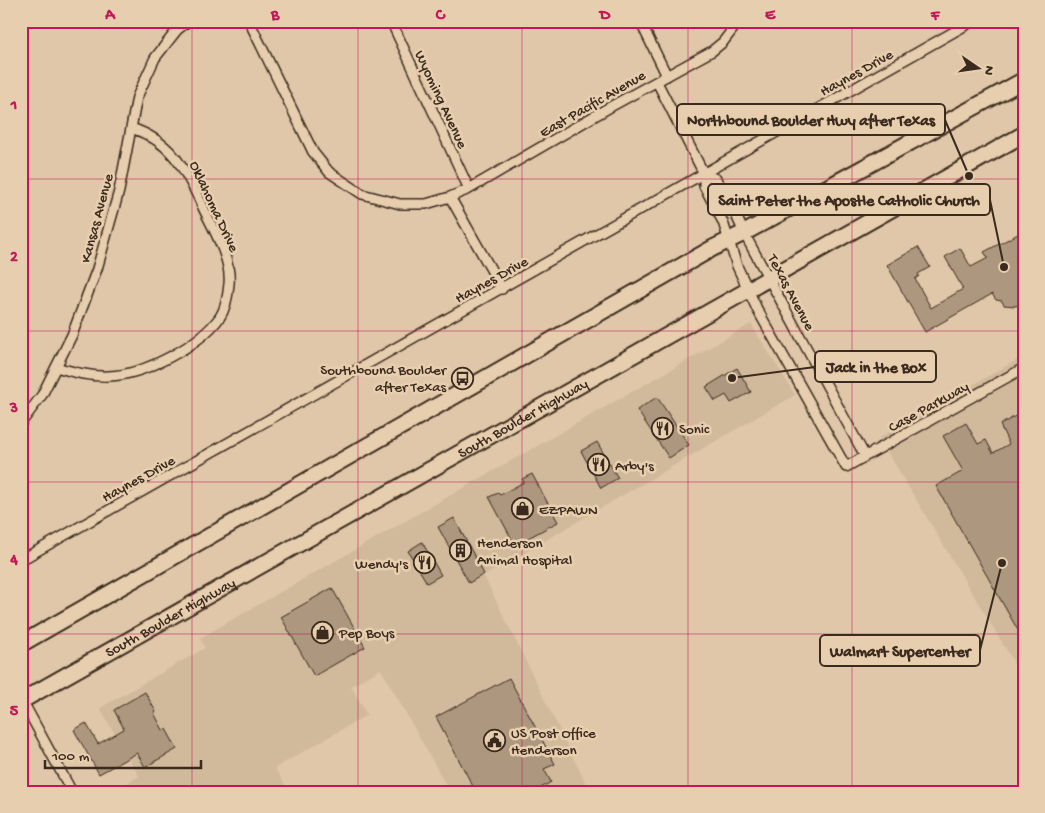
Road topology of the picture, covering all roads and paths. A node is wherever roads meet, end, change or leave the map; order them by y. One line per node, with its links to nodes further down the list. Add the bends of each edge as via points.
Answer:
1 (188, 21): 10 (street, Kansas Avenue, via 155,58 137,97)
2 (249, 21): 14 (street, East Pacific Avenue, via 313,152 329,172 362,194 400,204 426,204)
3 (391, 21): 13 (street, Wyoming Avenue)
4 (640, 21): 7 (street)
5 (739, 21): 7 (street, East Pacific Avenue, via 712,51)
6 (973, 21): 12 (street, Haynes Drive)
7 (667, 76): 9 (street, East Pacific Avenue)
8 (1024, 80): 15 (main road)
9 (658, 82): 12 (street, Texas Avenue); 13 (street, East Pacific Avenue)
10 (131, 128): 20 (street, Kansas Avenue, via 119,191 97,269 72,336); 20 (street, Oklahoma Drive, via 146,133 172,152 186,171 226,257 230,283 225,306 220,317 196,341 147,369 109,376 80,374)
11 (1024, 134): 17 (main road, South Boulder Highway)
12 (704, 174): 15 (street, Texas Avenue, via 716,179); 16 (street, Texas Avenue, via 704,186 723,222); 18 (street, Haynes Drive)
13 (469, 189): 14 (street, East Pacific Avenue)
14 (450, 198): 18 (street)
15 (744, 234): 16 (main road); 17 (street, Texas Avenue)
16 (728, 241): 19 (street, Texas Avenue); 26 (main road)
17 (769, 277): 19 (main road, South Boulder Highway); 23 (street, Texas Avenue)
18 (502, 289): 25 (street, Haynes Drive)
19 (748, 289): 24 (street, Texas Avenue); 27 (main road, South Boulder Highway)
20 (56, 367): 22 (street, Kansas Avenue, via 42,395)
21 (1024, 368): 23 (street, Case Parkway)
22 (21, 423)
23 (866, 456): 24 (street, Case Parkway)
24 (846, 467)
25 (21, 560)
26 (21, 644)
27 (22, 700): 28 (street)
28 (72, 792)

